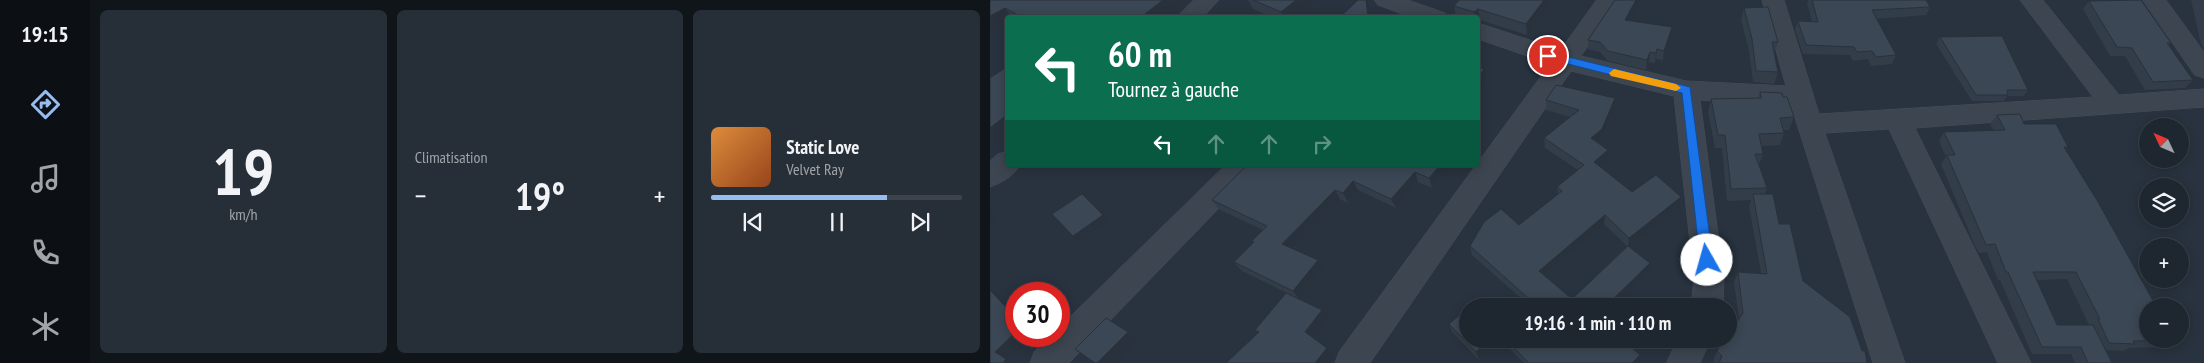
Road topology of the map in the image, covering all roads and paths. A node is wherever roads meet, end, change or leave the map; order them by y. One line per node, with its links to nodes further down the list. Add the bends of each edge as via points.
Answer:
1 (1208, 0): 8 (street)
2 (1608, 0): 11 (street)
3 (1773, 0): 14 (street)
4 (2031, 0): 16 (street)
5 (2154, 0): 7 (street)
6 (1396, 6): 9 (street)
7 (2171, 9): 12 (street)
8 (1190, 15)
9 (1427, 15)
10 (1480, 32): 11 (street)
11 (1566, 62): 13 (street); 25 (street)
12 (2204, 69)
13 (1686, 90): 14 (street); 22 (street, via 1709,280)
14 (1802, 96): 18 (street)
15 (2204, 98): 16 (street)
16 (2112, 104): 17 (street)
17 (1898, 120): 18 (street); 28 (street)
18 (1809, 124): 27 (street)
19 (1005, 164): 21 (street)
20 (1241, 167): 24 (street)
21 (990, 176)
22 (1708, 298)
23 (1690, 348): 26 (street)
24 (1046, 363)
25 (1351, 363)
26 (1683, 363)
27 (1889, 363)
28 (2015, 363)

